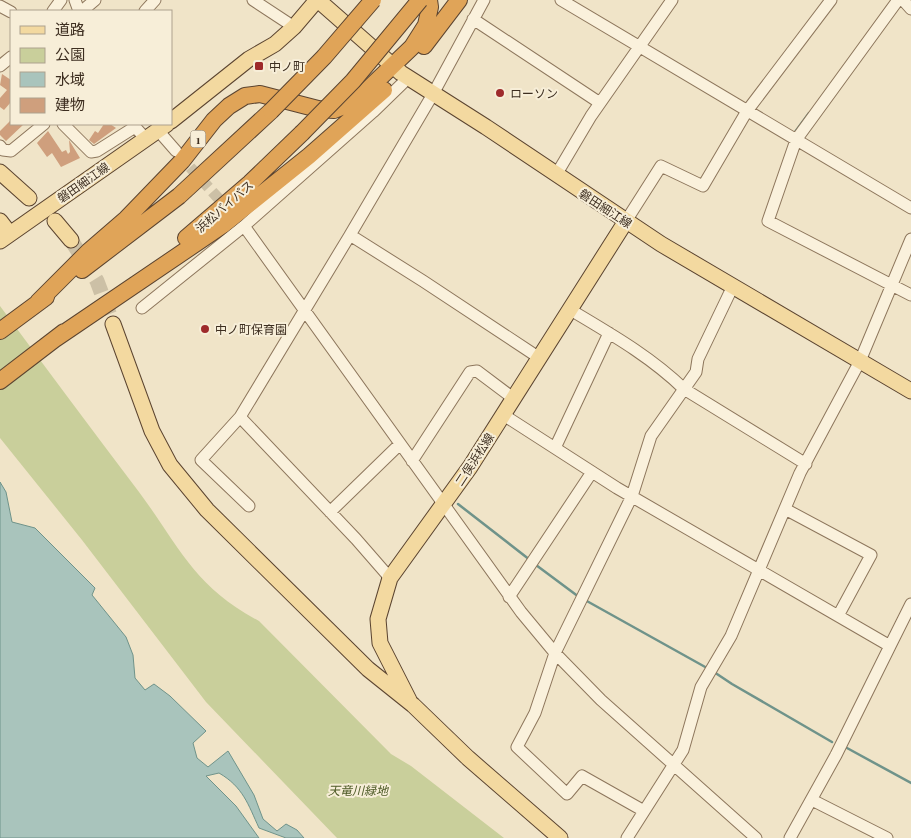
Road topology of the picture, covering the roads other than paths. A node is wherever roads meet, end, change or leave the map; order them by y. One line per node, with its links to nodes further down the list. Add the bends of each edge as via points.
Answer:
1 (95, 0): 16 (street)
2 (155, 0): 17 (street)
3 (253, 0): 19 (street)
4 (317, 0): 19 (main road, 磐田細江線); 23 (main road, 磐田細江線)
5 (373, 0): 50 (highway, 1, bridge, via 271,111 179,196)
6 (420, 0): 57 (highway, 浜松バイパス / 1, bridge, via 353,81 203,225)
7 (429, 0): 23 (highway, 1, via 426,25 412,46)
8 (459, 0): 23 (highway, 1)
9 (484, 0): 18 (street)
10 (561, 0): 20 (street)
11 (672, 0): 20 (street)
12 (831, 0): 26 (street)
13 (898, 0): 32 (street)
14 (903, 0): 15 (street)
15 (911, 9)
16 (81, 10)
17 (146, 10)
18 (472, 19): 24 (street); 25 (street)
19 (294, 28): 27 (main road, 磐田細江線, via 275,44 248,59)
20 (640, 47): 25 (street); 26 (street)
21 (10, 58): 22 (street)
22 (0, 66)
23 (401, 73): 24 (main road, 磐田細江線); 42 (street, via 373,112); 50 (highway, 1, via 334,110 260,94 245,96 229,106 182,162); 57 (highway, 1, via 309,156 223,225)
24 (432, 94): 36 (main road, 磐田細江線); 43 (street)
25 (600, 103): 36 (street)
26 (747, 111): 32 (street); 39 (street, via 703,186 661,166)
27 (172, 120)
28 (43, 125): 33 (street, via 11,151)
29 (64, 125): 31 (street, via 91,152 97,152 135,127)
30 (164, 129): 31 (main road, 磐田細江線); 34 (street)
31 (146, 138): 44 (main road, 磐田細江線)
32 (796, 140): 38 (street); 47 (street, via 768,221)
33 (0, 146)
34 (176, 151)
35 (0, 172): 37 (main road)
36 (556, 176): 39 (main road, 磐田細江線)
37 (29, 198)
38 (911, 208)
39 (626, 220): 48 (main road, 磐田細江線); 52 (main road, 二俣浜松線)
40 (0, 221): 44 (main road)
41 (55, 221): 46 (main road)
42 (244, 226): 51 (street); 53 (street)
43 (350, 235): 53 (street); 58 (street)
44 (5, 238)
45 (911, 239): 47 (street)
46 (71, 240)
47 (891, 285): 49 (street); 59 (street)
48 (733, 286): 59 (main road, 磐田細江線); 61 (street, via 701,352 696,372)
49 (911, 295)
50 (38, 302): 55 (highway, 1)
51 (142, 308)
52 (569, 309): 56 (street); 58 (main road, 二俣浜松線)
53 (304, 310): 65 (street); 66 (street)
54 (113, 324): 83 (main road, 二俣浜松線, via 152,431 170,465 207,510 368,670)
55 (0, 331)
56 (609, 333): 61 (street); 67 (street)
57 (55, 339): 60 (highway, 浜松バイパス / 1)
58 (538, 357): 63 (main road, 二俣浜松線)
59 (860, 361): 62 (main road, 磐田細江線); 69 (street)
60 (0, 381)
61 (684, 389): 69 (street); 71 (street, via 651,436)
62 (911, 391)
63 (513, 398): 64 (main road, 二俣浜松線); 68 (street, via 477,371 470,372)
64 (502, 414): 67 (street); 72 (main road, 二俣浜松線)
65 (240, 417): 73 (street, via 201,460); 75 (street)
66 (400, 444): 68 (street); 75 (street)
67 (555, 448): 70 (street)
68 (412, 461): 72 (street)
69 (806, 464): 74 (street)
70 (592, 472): 71 (street); 78 (street)
71 (632, 496): 76 (street); 82 (street)
72 (444, 504): 77 (main road, 二俣浜松線); 78 (street)
73 (249, 506)
74 (785, 509): 76 (street); 80 (street, via 871,555)
75 (330, 512): 77 (street)
76 (759, 570): 80 (street); 84 (street, via 731,636 701,688 683,750)
77 (390, 578): 83 (main road, 二俣浜松線, via 378,619 380,644)
78 (509, 597): 82 (street)
79 (911, 604): 81 (street)
80 (838, 616): 81 (street)
81 (890, 646): 85 (street)
82 (555, 653): 84 (street); 86 (street, via 535,713 517,747 567,794 582,776)
83 (413, 705): 87 (main road, 二俣浜松線)
84 (673, 765): 86 (street); 89 (street)
85 (812, 800): 90 (street); 91 (street)
86 (644, 810): 88 (street)
87 (560, 838)
88 (627, 838)
89 (756, 838)
90 (790, 838)
91 (887, 838)

